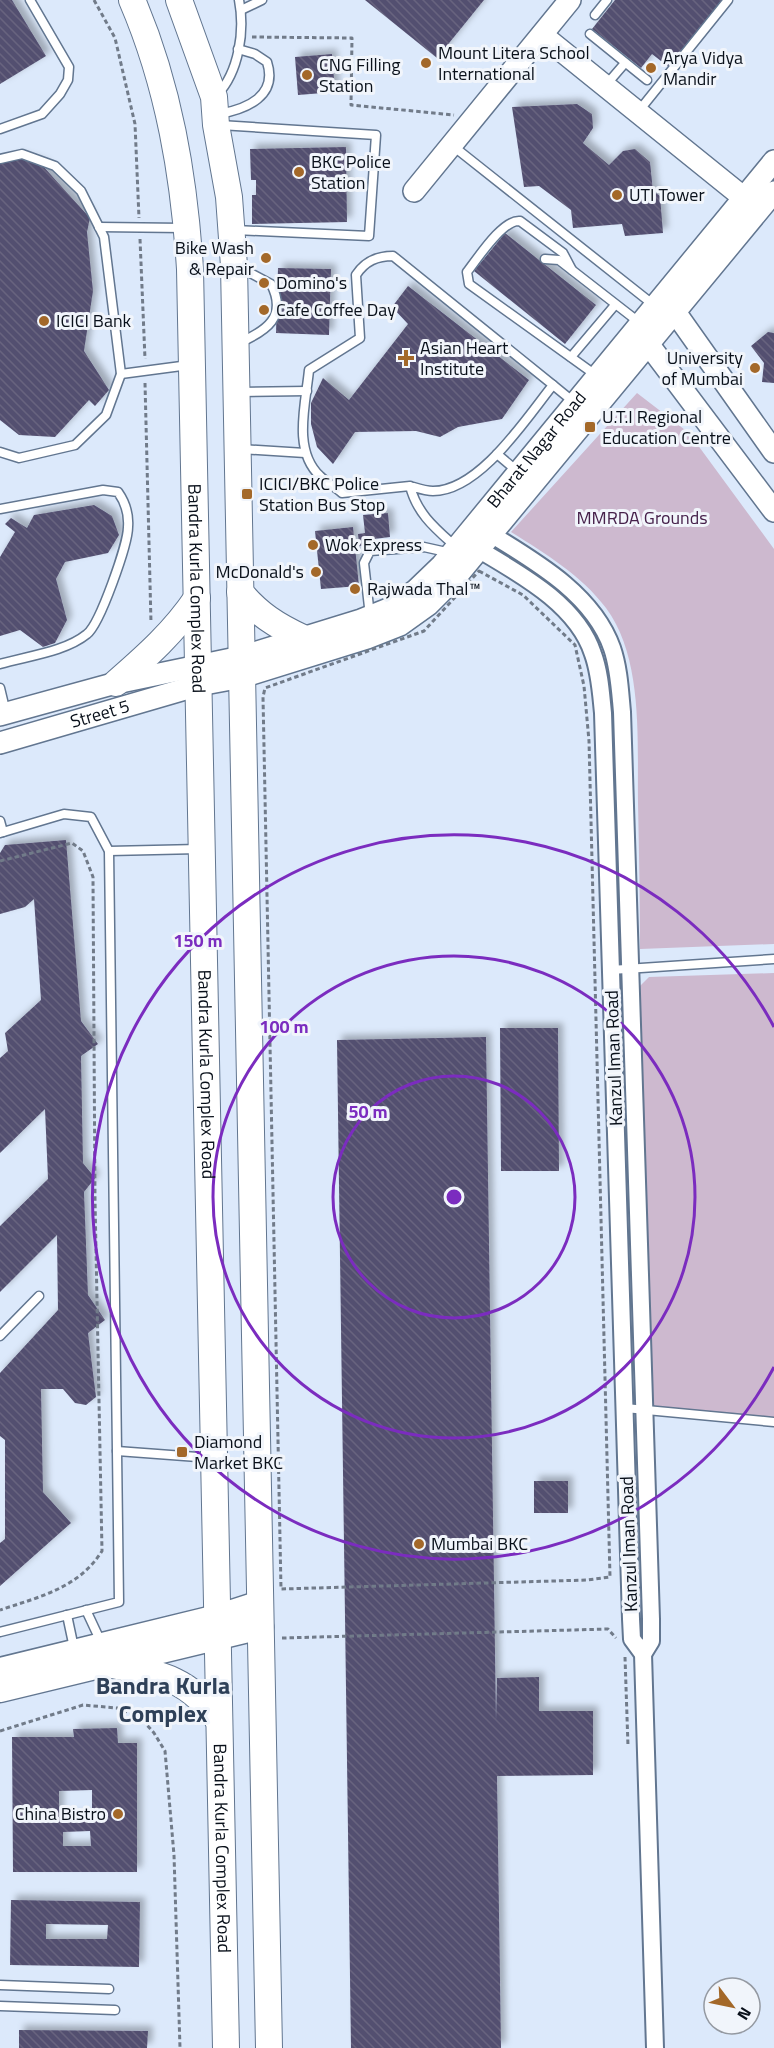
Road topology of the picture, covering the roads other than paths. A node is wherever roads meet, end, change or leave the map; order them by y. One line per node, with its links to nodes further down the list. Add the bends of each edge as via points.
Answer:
1 (30, 0): 19 (lane, via 69,67 68,80 42,114)
2 (132, 0): 27 (main road, Bandra Kurla Complex Road, via 156,65 179,155)
3 (179, 0): 18 (main road)
4 (239, 0): 9 (lane)
5 (262, 0): 9 (lane)
6 (570, 0): 12 (street)
7 (607, 0): 10 (lane)
8 (728, 0): 17 (lane)
9 (241, 10): 13 (lane)
10 (595, 15)
11 (590, 34): 14 (lane)
12 (542, 35): 16 (street); 20 (street)
13 (238, 49): 18 (lane); 18 (lane, via 267,62 267,91 250,105)
14 (625, 63): 15 (lane); 16 (lane)
15 (647, 80)
16 (606, 86): 17 (street)
17 (638, 112): 25 (street)
18 (220, 116): 28 (main road); 28 (lane, via 376,135 369,236)
19 (0, 129)
20 (452, 145): 23 (street); 33 (lane)
21 (0, 159): 26 (lane, via 22,154 56,166 81,191)
22 (774, 161): 25 (street, Bharat Nagar Road)
23 (414, 191)
24 (774, 192): 25 (street, Bharat Nagar Road)
25 (751, 204): 33 (street, Bharat Nagar Road)
26 (99, 227): 27 (lane); 39 (lane, via 104,237)
27 (188, 228): 38 (main road, Bandra Kurla Complex Road)
28 (235, 230): 30 (main road)
29 (545, 259): 31 (lane, via 556,258)
30 (233, 264): 35 (main road); 35 (lane, via 271,284 276,303 269,327)
31 (572, 270): 32 (lane); 37 (lane, via 563,253 514,220 505,225 466,278)
32 (615, 304): 34 (lane); 37 (lane)
33 (665, 309): 34 (street, Bharat Nagar Road); 36 (street, Bharat Nagar Road); 47 (street)
34 (640, 324): 40 (street, Bharat Nagar Road)
35 (235, 345): 43 (main road)
36 (649, 345): 53 (street); 54 (street, Bharat Nagar Road)
37 (571, 357): 40 (lane)
38 (192, 365): 39 (lane); 56 (main road, Bandra Kurla Complex Road)
39 (121, 374): 46 (lane, via 106,415 75,445 19,458)
40 (597, 376): 44 (street, Bharat Nagar Road)
41 (553, 385): 42 (lane, via 393,256 381,256 361,266 356,275 360,338 309,370); 44 (lane); 49 (lane)
42 (307, 391): 43 (lane); 48 (lane)
43 (236, 392): 45 (main road)
44 (575, 403): 50 (street, Bharat Nagar Road)
45 (237, 449): 48 (lane); 55 (main road)
46 (0, 452)
47 (774, 452)
48 (305, 453): 51 (lane, via 318,475 342,493)
49 (497, 454): 50 (lane); 51 (lane, via 454,487 433,492)
50 (518, 472): 54 (street, Bharat Nagar Road)
51 (410, 486): 54 (lane, via 424,516)
52 (0, 509): 59 (lane, via 104,490 118,492 125,502 129,528 104,606 90,632 77,641)
53 (774, 511)
54 (469, 541): 57 (street, Bharat Nagar Road, via 416,590 391,608); 57 (lane, via 370,551 364,563); 60 (street, Bharat Nagar Road, via 428,605 400,625 367,638); 71 (street, Kanzul Iman Road, via 542,591 566,613 593,652 603,713); 72 (street, Kanzul Iman Road, via 554,576 580,599 611,645 622,712)
55 (240, 592): 58 (main road, via 272,623); 60 (main road)
56 (197, 598): 61 (main road, Bandra Kurla Complex Road); 62 (main road, via 165,640)
57 (370, 616): 58 (street, Bharat Nagar Road)
58 (303, 638): 60 (street, Bharat Nagar Road)
59 (0, 664)
60 (242, 667): 61 (street); 82 (main road)
61 (198, 675): 62 (street, Street 5); 65 (street, Street 5); 68 (main road, Bandra Kurla Complex Road)
62 (117, 683): 64 (street, Street 5)
63 (0, 688): 64 (lane)
64 (3, 714)
65 (0, 743)
66 (0, 821): 67 (lane)
67 (1, 833): 69 (lane, via 64,814 91,817)
68 (202, 849): 69 (lane); 79 (main road, Bandra Kurla Complex Road)
69 (109, 851): 78 (lane)
70 (774, 959): 72 (lane)
71 (611, 970): 72 (lane); 75 (street, Kanzul Iman Road)
72 (630, 970): 76 (street, Kanzul Iman Road)
73 (39, 1296): 74 (lane)
74 (0, 1336)
75 (625, 1408): 76 (lane); 87 (street, Kanzul Iman Road, via 632,1638)
76 (644, 1408): 77 (lane); 87 (street, Kanzul Iman Road, via 651,1641)
77 (774, 1422)
78 (117, 1451): 79 (lane); 80 (lane, via 119,1602)
79 (214, 1458): 83 (main road, Bandra Kurla Complex Road)
80 (86, 1610): 81 (lane); 86 (lane)
81 (66, 1615): 84 (lane); 85 (lane)
82 (265, 1623): 83 (main road); 96 (main road)
83 (217, 1627): 86 (main road); 90 (main road, Bandra Kurla Complex Road)
84 (0, 1632)
85 (75, 1652): 86 (main road); 88 (main road)
86 (105, 1654): 89 (main road); 90 (main road, via 178,1682 203,1699)
87 (643, 1654): 97 (street, Kanzul Iman Road)
88 (0, 1670)
89 (0, 1690)
90 (219, 1721): 95 (main road, Bandra Kurla Complex Road)
91 (0, 1985): 92 (lane)
92 (109, 1989)
93 (0, 2006): 94 (lane)
94 (115, 2010)
95 (226, 2048)
96 (269, 2048)
97 (655, 2048)

